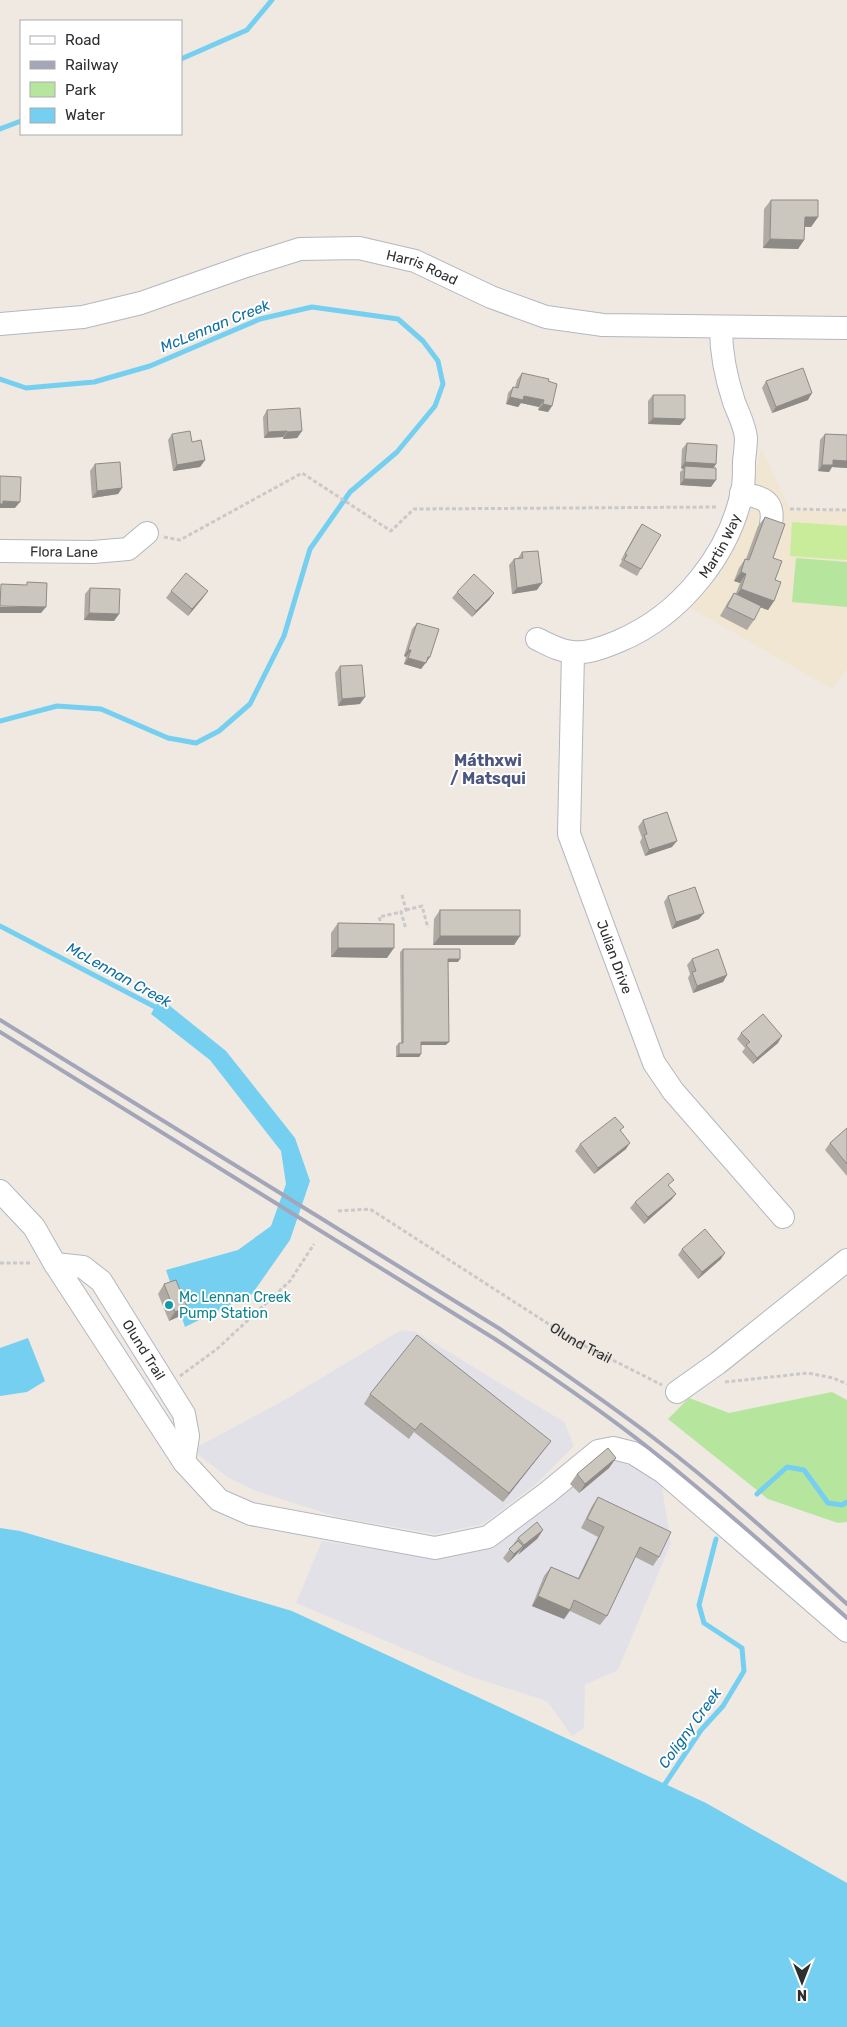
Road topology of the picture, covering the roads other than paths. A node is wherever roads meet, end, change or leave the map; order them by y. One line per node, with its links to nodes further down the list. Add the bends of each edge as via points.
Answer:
1 (0, 324): 2 (street, Harris Road, via 83,317 141,303 300,249 359,248 415,261 491,297 546,317 603,325)
2 (721, 328): 3 (street, Harris Road); 4 (street, Martin Way, via 721,350 746,437)
3 (847, 328)
4 (740, 500): 5 (street, via 757,497 768,502); 9 (street, Martin Way, via 729,531 702,576 659,619 636,634 602,648)
5 (771, 516)
6 (147, 533): 7 (street, Flora Lane, via 128,549)
7 (0, 551)
8 (537, 639): 9 (street, Martin Way)
9 (573, 652): 11 (street, Julian Drive, via 569,834 654,1063 673,1091)
10 (0, 1191): 13 (street, via 34,1227)
11 (783, 1217)
12 (847, 1260): 14 (street)
13 (55, 1264): 15 (street); 15 (street, Olund Trail, via 82,1267 101,1280 184,1414 188,1436)
14 (677, 1392)
15 (184, 1462): 16 (street, via 219,1500 251,1514 435,1548 488,1537 598,1451 613,1448 633,1453 663,1472)
16 (847, 1631)

